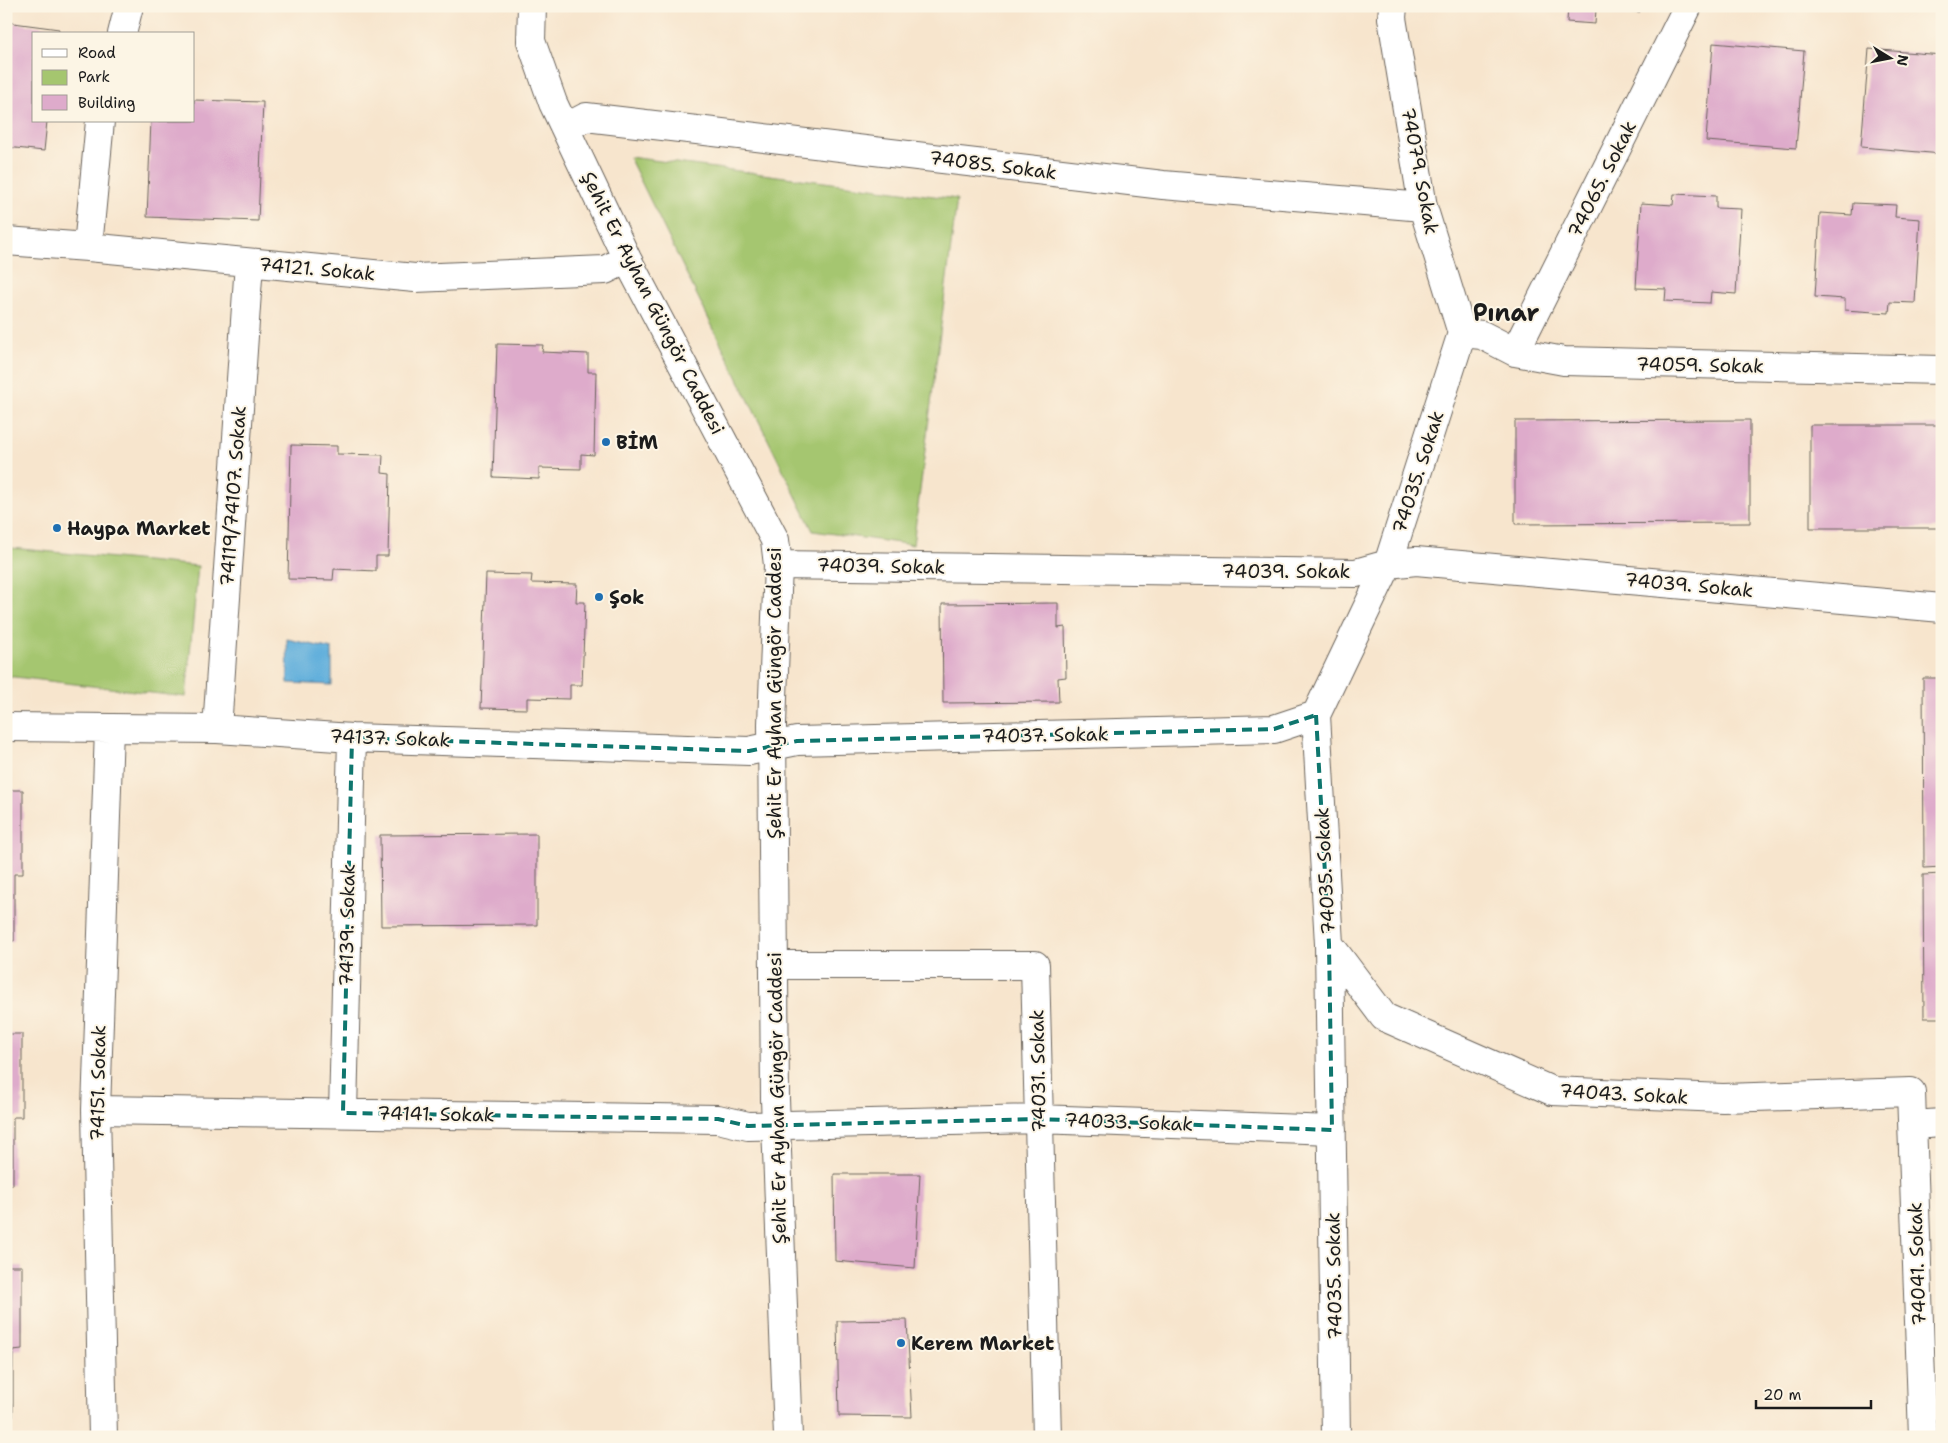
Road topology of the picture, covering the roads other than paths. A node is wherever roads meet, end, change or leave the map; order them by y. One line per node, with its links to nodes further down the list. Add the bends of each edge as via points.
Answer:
1 (129, 6): 5 (street)
2 (532, 6): 7 (street, Şehit Er Ayhan Güngör Caddesi, via 531,41)
3 (1393, 6): 8 (street, 74079. Sokak, via 1392,18)
4 (1688, 6): 14 (street, 74065. Sokak)
5 (122, 32)
6 (100, 122): 10 (street)
7 (566, 128): 8 (street, 74085. Sokak, via 586,117 1163,184); 11 (street, Şehit Er Ayhan Güngör Caddesi)
8 (1423, 207): 13 (street, 74079. Sokak)
9 (6, 242): 10 (street, 74121. Sokak)
10 (88, 247): 12 (street, 74121. Sokak)
11 (627, 259): 12 (street, 74121. Sokak, via 605,270 415,278); 16 (street, Şehit Er Ayhan Güngör Caddesi, via 775,540)
12 (249, 263): 22 (street, 74119/74107. Sokak)
13 (1462, 333): 14 (street, 74059. Sokak, via 1482,335); 17 (street, 74035. Sokak)
14 (1515, 352): 15 (street, 74059. Sokak, via 1564,361)
15 (1942, 370)
16 (778, 564): 17 (street, 74039. Sokak, via 1356,573); 24 (street, Şehit Er Ayhan Güngör Caddesi)
17 (1388, 564): 18 (street, 74039. Sokak, via 1416,561); 19 (street, 74035. Sokak)
18 (1942, 608)
19 (1316, 715): 24 (street, 74037. Sokak, via 1274,729 797,741); 25 (street, 74035. Sokak)
20 (6, 727): 21 (street, 74137. Sokak)
21 (109, 729): 22 (street, 74137. Sokak); 28 (street, 74151. Sokak)
22 (217, 729): 23 (street, 74137. Sokak)
23 (352, 738): 24 (street, 74137. Sokak, via 749,750); 29 (street, 74139. Sokak)
24 (772, 745): 26 (street, Şehit Er Ayhan Güngör Caddesi)
25 (1329, 944): 27 (street, 74043. Sokak, via 1384,1016 1552,1091 1723,1098); 34 (street, 74035. Sokak)
26 (775, 965): 30 (street, 74031. Sokak, via 1035,965); 32 (street, Şehit Er Ayhan Güngör Caddesi)
27 (1911, 1092): 33 (street, 74041. Sokak)
28 (96, 1110): 29 (street, 74141. Sokak); 35 (street, 74151. Sokak)
29 (343, 1113): 32 (street, 74141. Sokak, via 718,1118 748,1126)
30 (1039, 1119): 32 (street, 74033. Sokak); 34 (street, 74033. Sokak); 37 (street, 74031. Sokak)
31 (1942, 1124): 33 (street)
32 (776, 1126): 36 (street, Şehit Er Ayhan Güngör Caddesi)
33 (1913, 1126): 39 (street, 74041. Sokak)
34 (1332, 1130): 38 (street, 74035. Sokak)
35 (103, 1437)
36 (788, 1437)
37 (1047, 1437)
38 (1336, 1437)
39 (1923, 1437)

